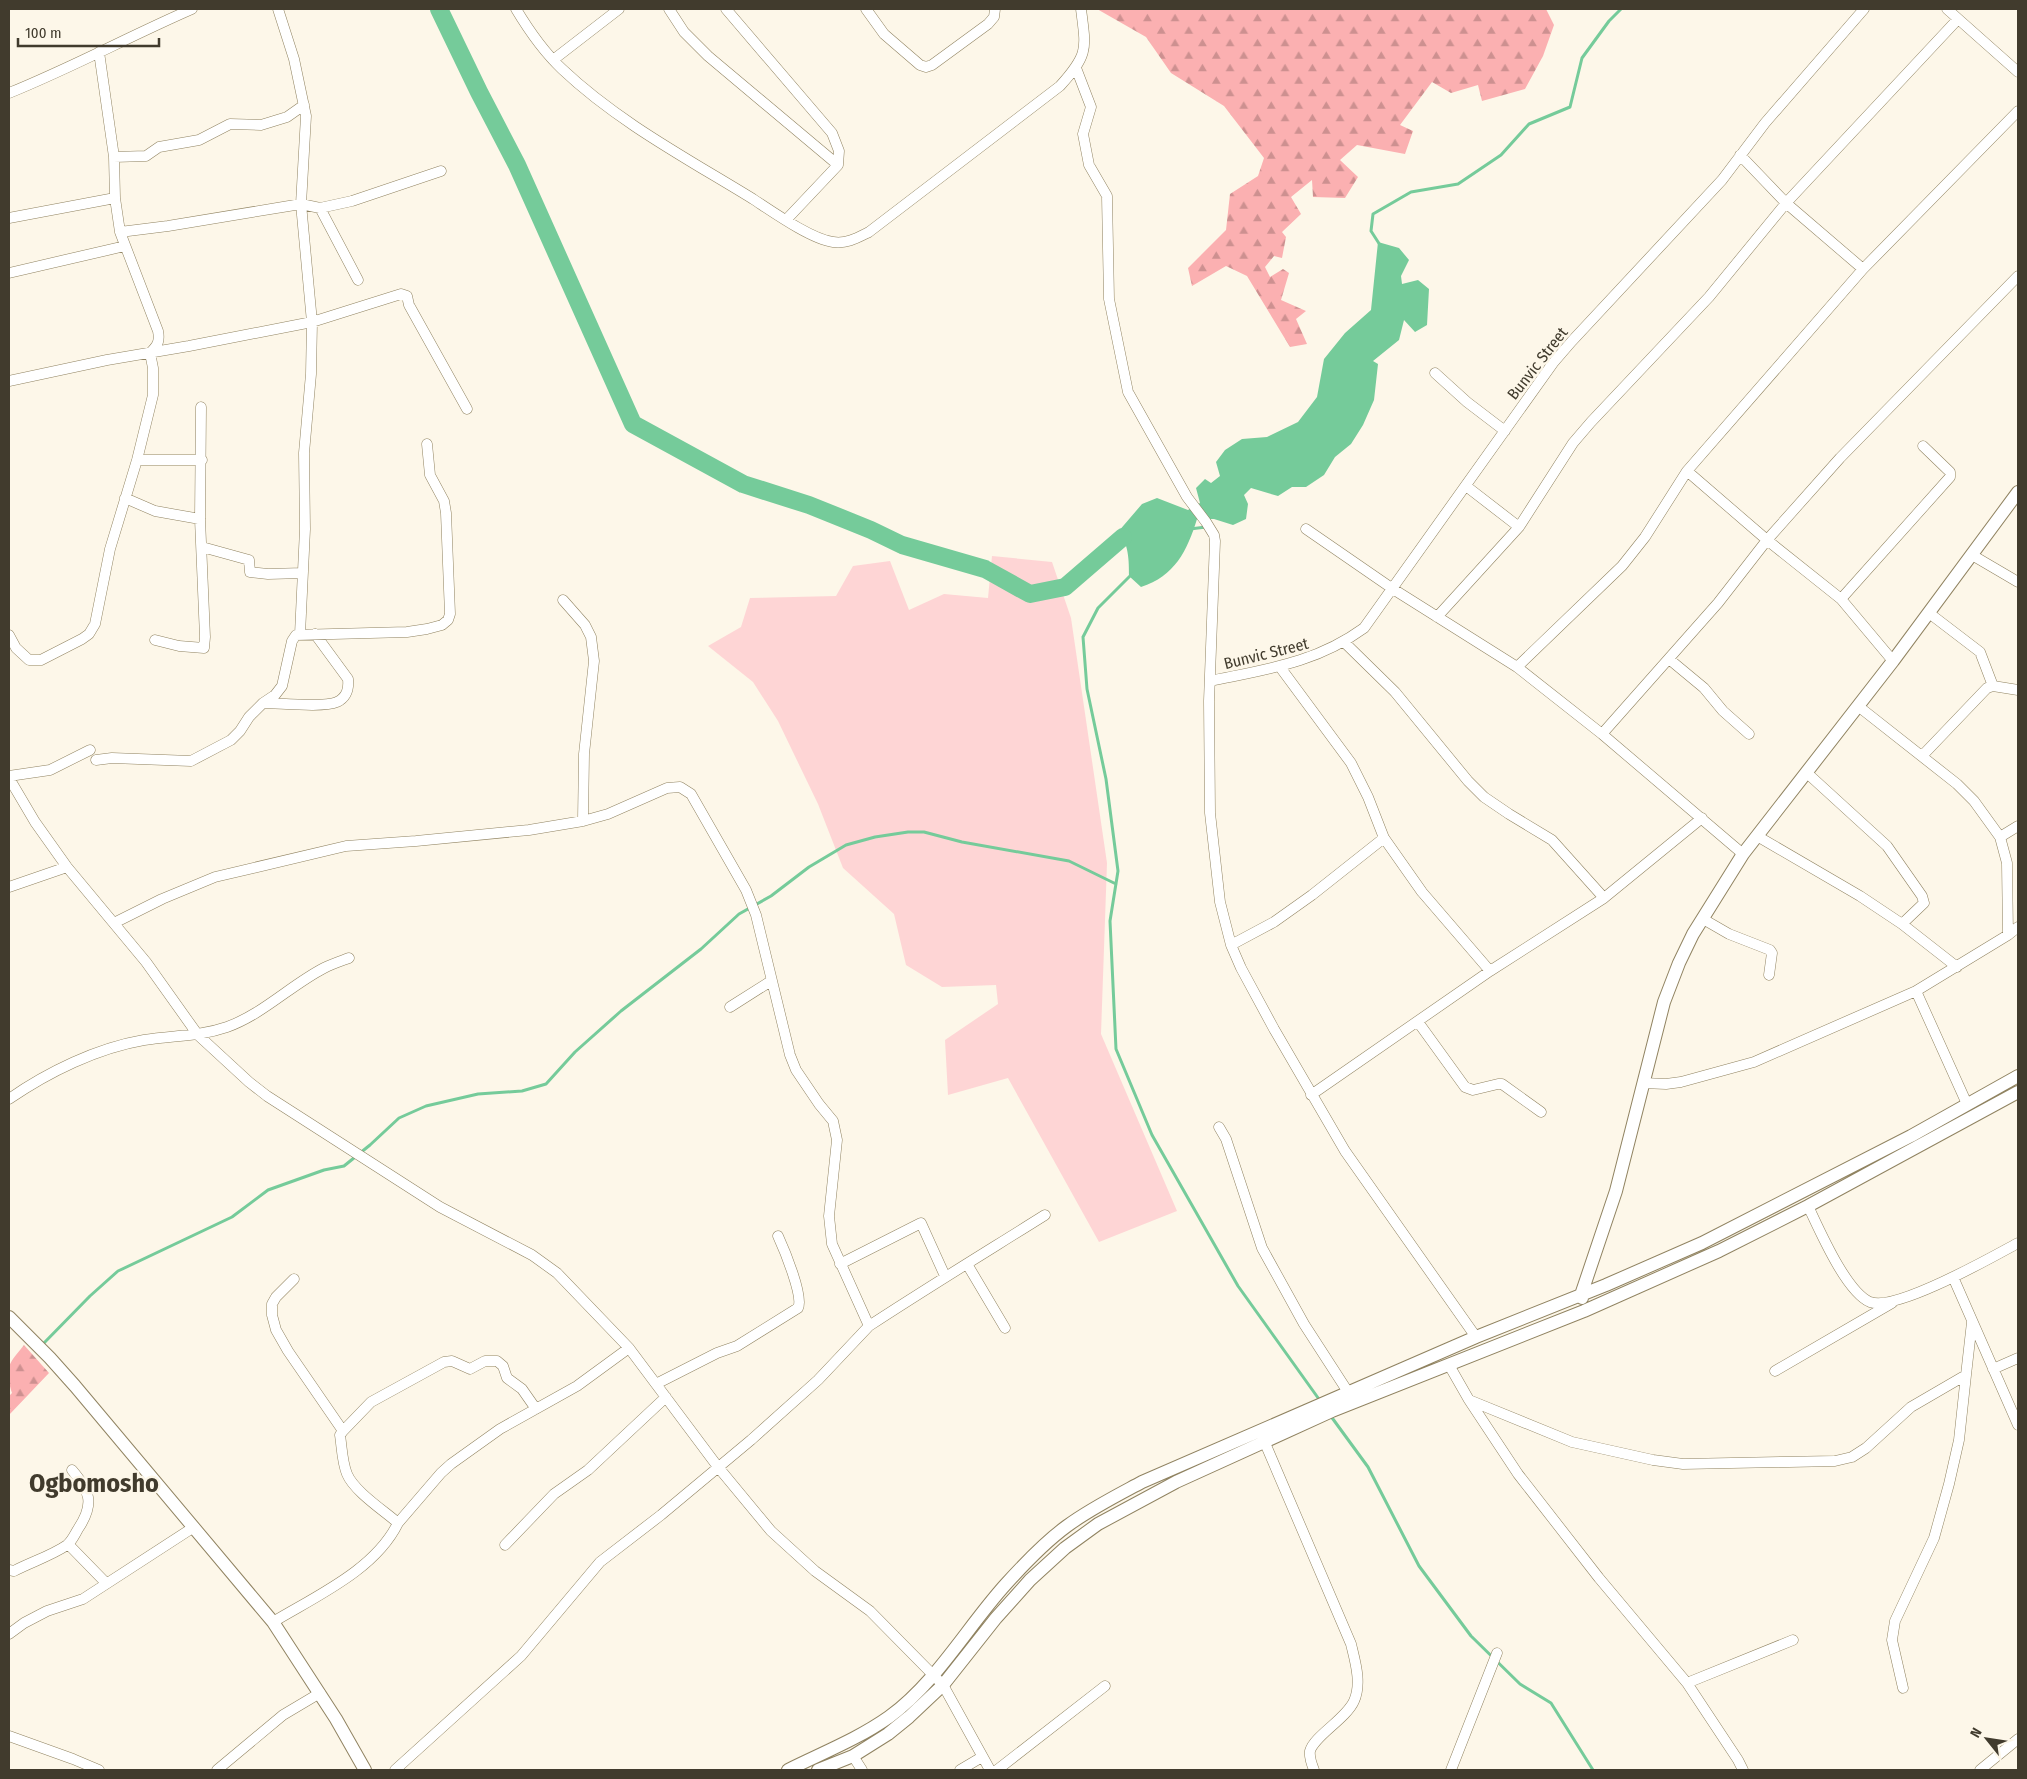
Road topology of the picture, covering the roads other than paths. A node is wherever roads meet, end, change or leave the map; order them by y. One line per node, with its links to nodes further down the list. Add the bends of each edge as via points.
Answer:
1 (192, 9): 13 (street)
2 (278, 9): 18 (street)
3 (516, 9): 14 (street)
4 (669, 9): 22 (street, via 684,32 708,56)
5 (726, 9): 22 (street, via 832,133 839,151)
6 (866, 9): 7 (street, via 894,44 926,67 988,24)
7 (995, 9)
8 (1081, 9): 15 (street, via 1085,47)
9 (1864, 9): 20 (street, Bunvic Street)
10 (1947, 9): 12 (street)
11 (615, 10): 14 (street)
12 (1958, 19): 16 (street); 25 (street)
13 (99, 52): 17 (street); 21 (street)
14 (553, 60): 29 (street, via 572,79 637,127)
15 (1076, 68): 29 (street, via 1060,86 869,232 844,243 831,242); 73 (street, via 1092,107 1083,134 1089,165 1107,196 1110,299 1128,392 1187,497 1214,535)
16 (2018, 72)
17 (9, 93)
18 (304, 105): 21 (street, via 287,117 261,125 230,124 199,140 159,147 146,156); 26 (street)
19 (2018, 111): 32 (street)
20 (1740, 155): 25 (street); 42 (street, Bunvic Street, via 1710,193 1572,341)
21 (114, 156): 24 (street)
22 (838, 165): 29 (street)
23 (441, 172): 27 (street, via 364,198)
24 (115, 198): 28 (street); 30 (street)
25 (1786, 203): 32 (street); 52 (street, via 1708,297 1573,443)
26 (300, 204): 27 (street); 30 (street); 36 (street)
27 (320, 208): 35 (street)
28 (9, 218)
29 (786, 220)
30 (120, 232): 31 (street)
31 (125, 246): 33 (street); 37 (street, via 158,331 158,346)
32 (1863, 269): 47 (street)
33 (9, 273)
34 (2018, 276): 54 (street, via 1840,458)
35 (358, 280)
36 (312, 322): 37 (street); 41 (street, via 401,294 407,296); 57 (street, via 304,453 306,529)
37 (150, 352): 39 (street); 45 (street, via 154,368 153,395)
38 (1435, 373): 42 (street)
39 (9, 381)
40 (201, 407): 46 (street)
41 (466, 408)
42 (1505, 431): 48 (street, Bunvic Street)
43 (427, 444): 66 (street, via 430,475 444,501 446,513 448,620 442,625 407,632)
44 (1923, 446): 60 (street, via 1950,472 1950,477)
45 (137, 460): 46 (street); 50 (street)
46 (202, 460): 51 (street)
47 (1687, 471): 54 (street); 72 (street, via 1645,537 1622,566)
48 (1466, 486): 52 (street); 59 (street, Bunvic Street)
49 (2018, 492): 56 (main road)
50 (125, 498): 51 (street, via 156,511); 64 (street, via 110,549 95,624 89,634 41,660 29,660 16,648)
51 (200, 519): 55 (street)
52 (1518, 526): 63 (street)
53 (1306, 529): 59 (street)
54 (1766, 540): 60 (street); 69 (street, via 1718,603)
55 (202, 547): 57 (street, via 249,560 250,572); 67 (street, via 204,648)
56 (1972, 555): 58 (street); 62 (main road)
57 (303, 573): 65 (street)
58 (2018, 582)
59 (1393, 589): 63 (street); 68 (street, Bunvic Street, via 1364,628)
60 (1841, 599): 70 (street)
61 (563, 600): 86 (street, via 585,625 591,637 594,660 584,754)
62 (1929, 613): 70 (main road); 74 (street, via 1980,652)
63 (1437, 617): 72 (street)
64 (9, 634)
65 (300, 634): 66 (street); 76 (street, via 292,641 282,686)
66 (315, 634): 76 (street, via 348,679 346,695 338,702 326,704)
67 (155, 640)
68 (1345, 643): 71 (street, Bunvic Street); 94 (street, via 1395,692 1484,797 1552,840)
69 (1669, 659): 78 (street); 79 (street, via 1704,688 1723,711)
70 (1893, 661): 77 (main road)
71 (1280, 667): 73 (street, Bunvic Street); 90 (street, via 1351,763)
72 (1517, 667): 78 (street)
73 (1210, 681): 99 (street, via 1212,846 1220,902)
74 (1993, 686): 75 (street); 81 (street, via 1982,692)
75 (2018, 690)
76 (263, 703): 82 (street, via 231,740 191,761)
77 (1858, 706): 81 (street); 83 (main road)
78 (1602, 734): 85 (street)
79 (1749, 734)
80 (90, 750): 84 (street, via 50,770)
81 (1922, 756): 89 (street, via 1958,784)
82 (96, 760)
83 (1807, 773): 88 (main road); 97 (street, via 1887,846 1922,896 1924,903)
84 (9, 777): 92 (street)
85 (1702, 818): 91 (street); 94 (street)
86 (582, 821): 96 (street, via 530,830 346,846 215,877); 104 (street, via 608,814 667,788 680,787 691,794 746,890 756,915)
87 (2018, 826): 89 (street)
88 (1758, 836): 91 (main road); 97 (street)
89 (2000, 837): 98 (street, via 2007,863 2009,919)
90 (1384, 838): 99 (street, via 1282,917); 102 (street, via 1422,892)
91 (1743, 854): 95 (main road)
92 (66, 867): 93 (street); 96 (street)
93 (9, 887)
94 (1604, 898): 102 (street)
95 (1703, 918): 103 (street, via 1729,934 1770,950); 110 (main road, via 1679,963 1664,1002)
96 (114, 924): 108 (street)
97 (1902, 924): 101 (street)
98 (2014, 930): 101 (street)
99 (1231, 944): 112 (street, via 1240,968)
100 (349, 958): 108 (street, via 325,967 243,1020)
101 (1956, 967): 105 (street)
102 (1490, 970): 107 (street)
103 (1769, 975)
104 (771, 981): 106 (street); 121 (street, via 796,1070 833,1121 837,1140 829,1216 832,1244)
105 (1916, 991): 110 (street, via 1754,1062 1681,1082); 114 (street)
106 (730, 1007)
107 (1418, 1022): 112 (street); 115 (street, via 1465,1087 1473,1090 1502,1084)
108 (198, 1035): 113 (street, via 144,1040 113,1047 61,1069); 134 (street, via 249,1082 455,1216 545,1263)
109 (2018, 1076): 114 (main road)
110 (1643, 1084): 126 (main road, via 1616,1191)
111 (2018, 1092): 117 (main road)
112 (1311, 1095): 133 (street, via 1345,1151)
113 (9, 1099)
114 (1967, 1104): 126 (main road, via 1762,1214)
115 (1541, 1112)
116 (1219, 1127): 141 (street, via 1226,1139 1262,1248 1304,1324)
117 (1808, 1206): 127 (street, via 1830,1252 1858,1294 1871,1302); 128 (main road, via 1719,1251)
118 (1045, 1215): 122 (street)
119 (778, 1236): 140 (street, via 794,1280 800,1302 798,1308 737,1346)
120 (2018, 1243): 124 (street)
121 (840, 1264): 123 (street, via 921,1223); 131 (street)
122 (967, 1264): 123 (street); 132 (street)
123 (945, 1276): 131 (street)
124 (1953, 1277): 127 (street); 130 (street)
125 (294, 1279): 148 (street, via 272,1304 276,1330)
126 (1581, 1295): 128 (main road); 133 (main road)
127 (1895, 1301): 138 (street)
128 (1584, 1311): 136 (main road)
129 (9, 1317): 153 (main road, via 63,1372)
130 (1972, 1322): 137 (street); 139 (street)
131 (869, 1326): 150 (street, via 818,1380)
132 (1005, 1328)
133 (1476, 1336): 141 (main road)
134 (629, 1348): 140 (street); 145 (street, via 577,1386)
135 (2018, 1358): 137 (street)
136 (1449, 1365): 143 (street); 144 (main road)
137 (1993, 1369): 147 (street)
138 (1775, 1371)
139 (1966, 1375): 143 (street, via 1911,1407 1866,1448 1852,1457 1835,1461 1683,1464 1653,1460 1572,1442); 166 (street, via 1959,1440 1934,1538 1894,1621 1892,1640)
140 (656, 1384): 142 (street)
141 (1348, 1392): 144 (main road)
142 (666, 1397): 150 (street); 155 (street, via 588,1470 554,1494)
143 (1469, 1400): 163 (street, via 1559,1528)
144 (1329, 1406): 146 (main road)
145 (536, 1409): 148 (street, via 522,1389 507,1378 503,1366 497,1361 485,1360 470,1369 444,1362 371,1402); 152 (street, via 500,1429 451,1464)
146 (1316, 1412): 149 (main road); 162 (main road, via 1142,1482 1066,1526 1006,1584)
147 (2018, 1425)
148 (343, 1431): 152 (street, via 340,1435 347,1474 353,1485)
149 (1265, 1443): 164 (main road, via 1167,1487 1098,1524 1065,1548 996,1618); 182 (street, via 1351,1644 1356,1664 1358,1682 1354,1701 1310,1751)
150 (718, 1467): 162 (street, via 779,1539 815,1571 870,1611); 175 (street, via 600,1562 521,1656)
151 (72, 1470): 154 (street, via 89,1496 88,1513)
152 (398, 1523): 158 (street, via 376,1553 358,1569)
153 (194, 1527): 157 (street); 158 (main road)
154 (68, 1544): 156 (street, via 14,1571); 157 (street)
155 (505, 1545)
156 (9, 1570)
157 (106, 1583): 159 (street, via 83,1599 47,1611)
158 (274, 1622): 167 (main road)
159 (9, 1634)
160 (1793, 1640): 163 (street)
161 (1497, 1653): 183 (street)
162 (934, 1674): 164 (street); 176 (main road, via 889,1716)
163 (1687, 1683): 184 (street)
164 (943, 1685): 170 (main road, via 888,1734); 171 (street)
165 (1105, 1686): 181 (street)
166 (1903, 1688)
167 (320, 1693): 173 (street, via 283,1715); 174 (main road)
168 (9, 1736): 172 (street)
169 (2018, 1739): 185 (street)
170 (853, 1756): 177 (main road); 178 (street)
171 (982, 1757): 179 (street); 180 (street)
172 (99, 1770)
173 (218, 1770)
174 (365, 1770)
175 (395, 1770)
176 (788, 1770)
177 (818, 1770)
178 (862, 1770)
179 (960, 1770)
180 (990, 1770)
181 (997, 1770)
182 (1314, 1770)
183 (1451, 1770)
184 (1743, 1770)
185 (1980, 1770)

